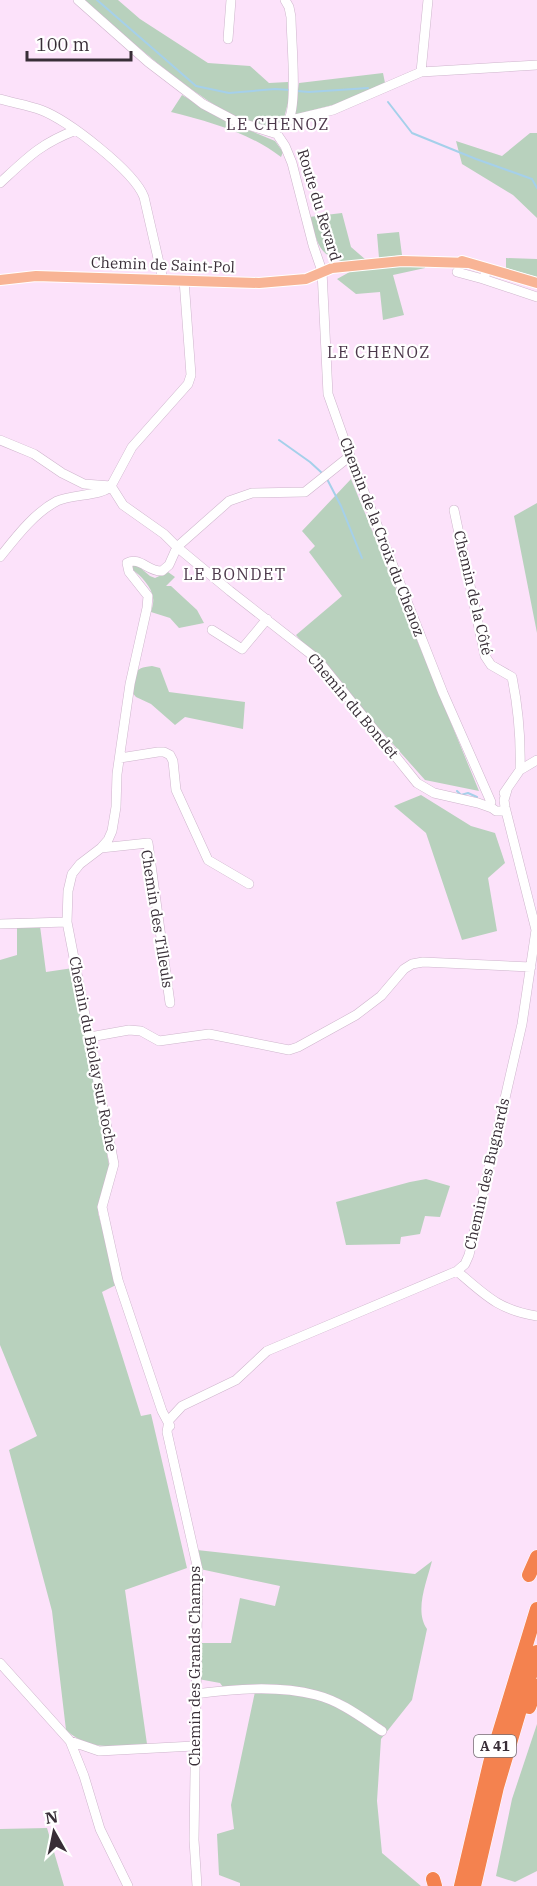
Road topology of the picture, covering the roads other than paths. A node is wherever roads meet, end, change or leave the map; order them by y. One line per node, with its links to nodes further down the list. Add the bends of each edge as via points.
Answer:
1 (78, 0): 9 (street, via 203,104 250,127)
2 (231, 0): 5 (street)
3 (285, 0): 9 (street, via 291,17 294,80)
4 (428, 0): 7 (street)
5 (228, 39)
6 (537, 65): 7 (street)
7 (421, 72): 9 (street, via 333,110)
8 (0, 99): 10 (street, via 41,110)
9 (283, 126): 12 (street, Route du Revard, via 285,146)
10 (76, 130): 11 (street, via 46,142); 16 (street, via 141,188)
11 (0, 183)
12 (322, 271): 14 (main road, Route du Revard, via 432,255 469,263); 17 (main road, Chemin de Saint-Pol, via 306,279 280,282); 21 (street, Chemin de la Croix du Chenoz, via 328,394)
13 (457, 272): 14 (street)
14 (485, 274): 18 (main road, Route du Revard); 19 (street)
15 (0, 280): 16 (main road, Chemin de Saint-Pol, via 36,276)
16 (163, 280): 17 (main road, Chemin de Saint-Pol)
17 (184, 280): 22 (street, via 191,375 188,384 132,447)
18 (537, 283)
19 (537, 297)
20 (1, 441): 22 (street, via 34,454 84,484)
21 (350, 456): 24 (street, via 305,492 252,493 229,501); 31 (street, Chemin de la Croix du Chenoz, via 443,693)
22 (111, 486): 24 (street, Chemin du Bondet, via 123,505); 25 (street, via 103,492 71,496 48,506)
23 (454, 510): 30 (street, Chemin de la Côté, via 485,656 491,665 512,677)
24 (177, 547): 26 (street, Chemin du Bondet); 28 (street, via 162,571 153,571 137,560 127,563 129,572 148,596)
25 (0, 557)
26 (267, 620): 27 (street, via 242,649); 31 (street, Chemin du Bondet, via 317,659 417,783 434,793 478,803)
27 (212, 630)
28 (120, 758): 32 (street, via 114,819 108,840); 33 (street, via 158,752 170,755 176,790 208,860)
29 (537, 760): 30 (street)
30 (520, 770): 31 (street)
31 (497, 801): 36 (street, Chemin des Bugnards, via 508,820 536,930)
32 (101, 848): 34 (street, Chemin du Biolay sur Roche, via 72,874); 37 (street, Chemin des Tilleuls, via 148,843)
33 (249, 884)
34 (67, 922): 35 (street); 38 (street, Chemin du Biolay sur Roche)
35 (0, 924)
36 (531, 967): 38 (street, via 412,964 356,1015 289,1050 209,1034 159,1041 141,1031 129,1030); 39 (street, Chemin des Bugnards, via 522,1024 469,1255)
37 (170, 1003)
38 (90, 1037): 41 (street, Chemin du Biolay sur Roche, via 114,1164 102,1207 118,1280)
39 (457, 1271): 40 (street, via 494,1302 520,1314); 41 (street, via 267,1351 236,1380 188,1402)
40 (537, 1316)
41 (169, 1425): 48 (street, Chemin des Grands Champs, via 198,1570)
42 (537, 1557): 43 (highway)
43 (529, 1575)
44 (537, 1609): 55 (highway, A 41, via 490,1763)
45 (537, 1652): 52 (highway, A 41)
46 (0, 1664): 50 (street)
47 (537, 1686): 52 (highway)
48 (195, 1694): 49 (street, via 268,1689 317,1695 348,1708); 51 (street, Chemin des Grands Champs)
49 (382, 1731)
50 (70, 1741): 51 (street, via 99,1751); 53 (street, via 100,1829)
51 (194, 1746): 54 (street, Chemin des Grands Champs)
52 (497, 1787): 56 (highway, A 41)
53 (128, 1886)
54 (197, 1886)
55 (461, 1886)
56 (474, 1886)

